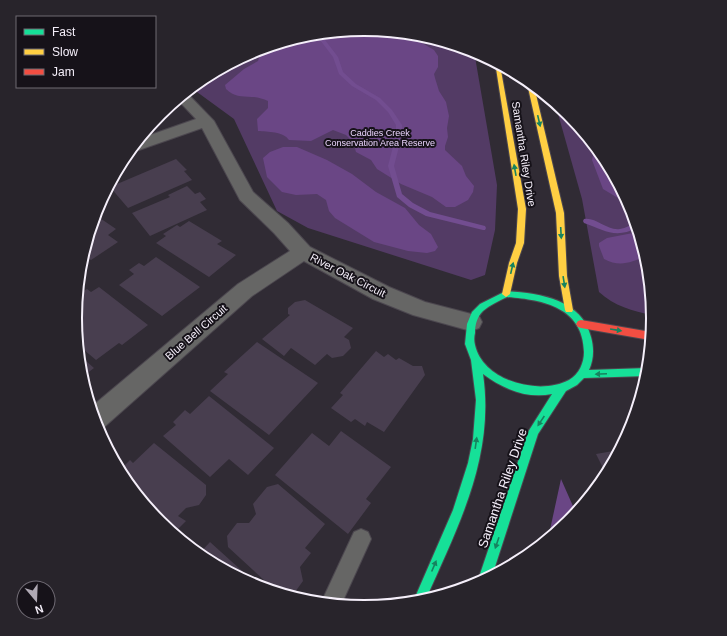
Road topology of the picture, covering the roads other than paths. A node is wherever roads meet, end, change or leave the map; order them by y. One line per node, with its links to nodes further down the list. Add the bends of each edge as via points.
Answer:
1 (498, 71): 7 (main road, Samantha Riley Drive, one-way to 1, via 520,243 522,209)
2 (532, 92): 8 (main road, Samantha Riley Drive, one-way to 8, via 560,213 563,276)
3 (186, 99): 4 (street, River Oak Circuit)
4 (206, 121): 5 (street); 6 (street, River Oak Circuit, via 246,196)
5 (143, 143)
6 (303, 252): 9 (street, River Oak Circuit, via 421,309); 16 (street, Blue Bell Circuit, via 245,290)
7 (506, 294): 8 (main road, via 544,299); 9 (main road, via 479,309)
8 (569, 310): 10 (main road)
9 (471, 322): 12 (main road, via 470,346)
10 (581, 324): 11 (main road, one-way to 11); 14 (main road, via 590,352 588,364)
11 (645, 335)
12 (476, 359): 15 (main road, via 488,372 517,388 544,392); 19 (main road, one-way to 12, via 474,461 481,413)
13 (640, 372): 14 (main road, one-way to 14)
14 (582, 374): 15 (main road)
15 (562, 388): 18 (main road, Samantha Riley Drive, one-way to 18, via 533,432)
16 (99, 416)
17 (361, 539): 20 (lane)
18 (487, 572)
19 (422, 594)
20 (334, 598)

